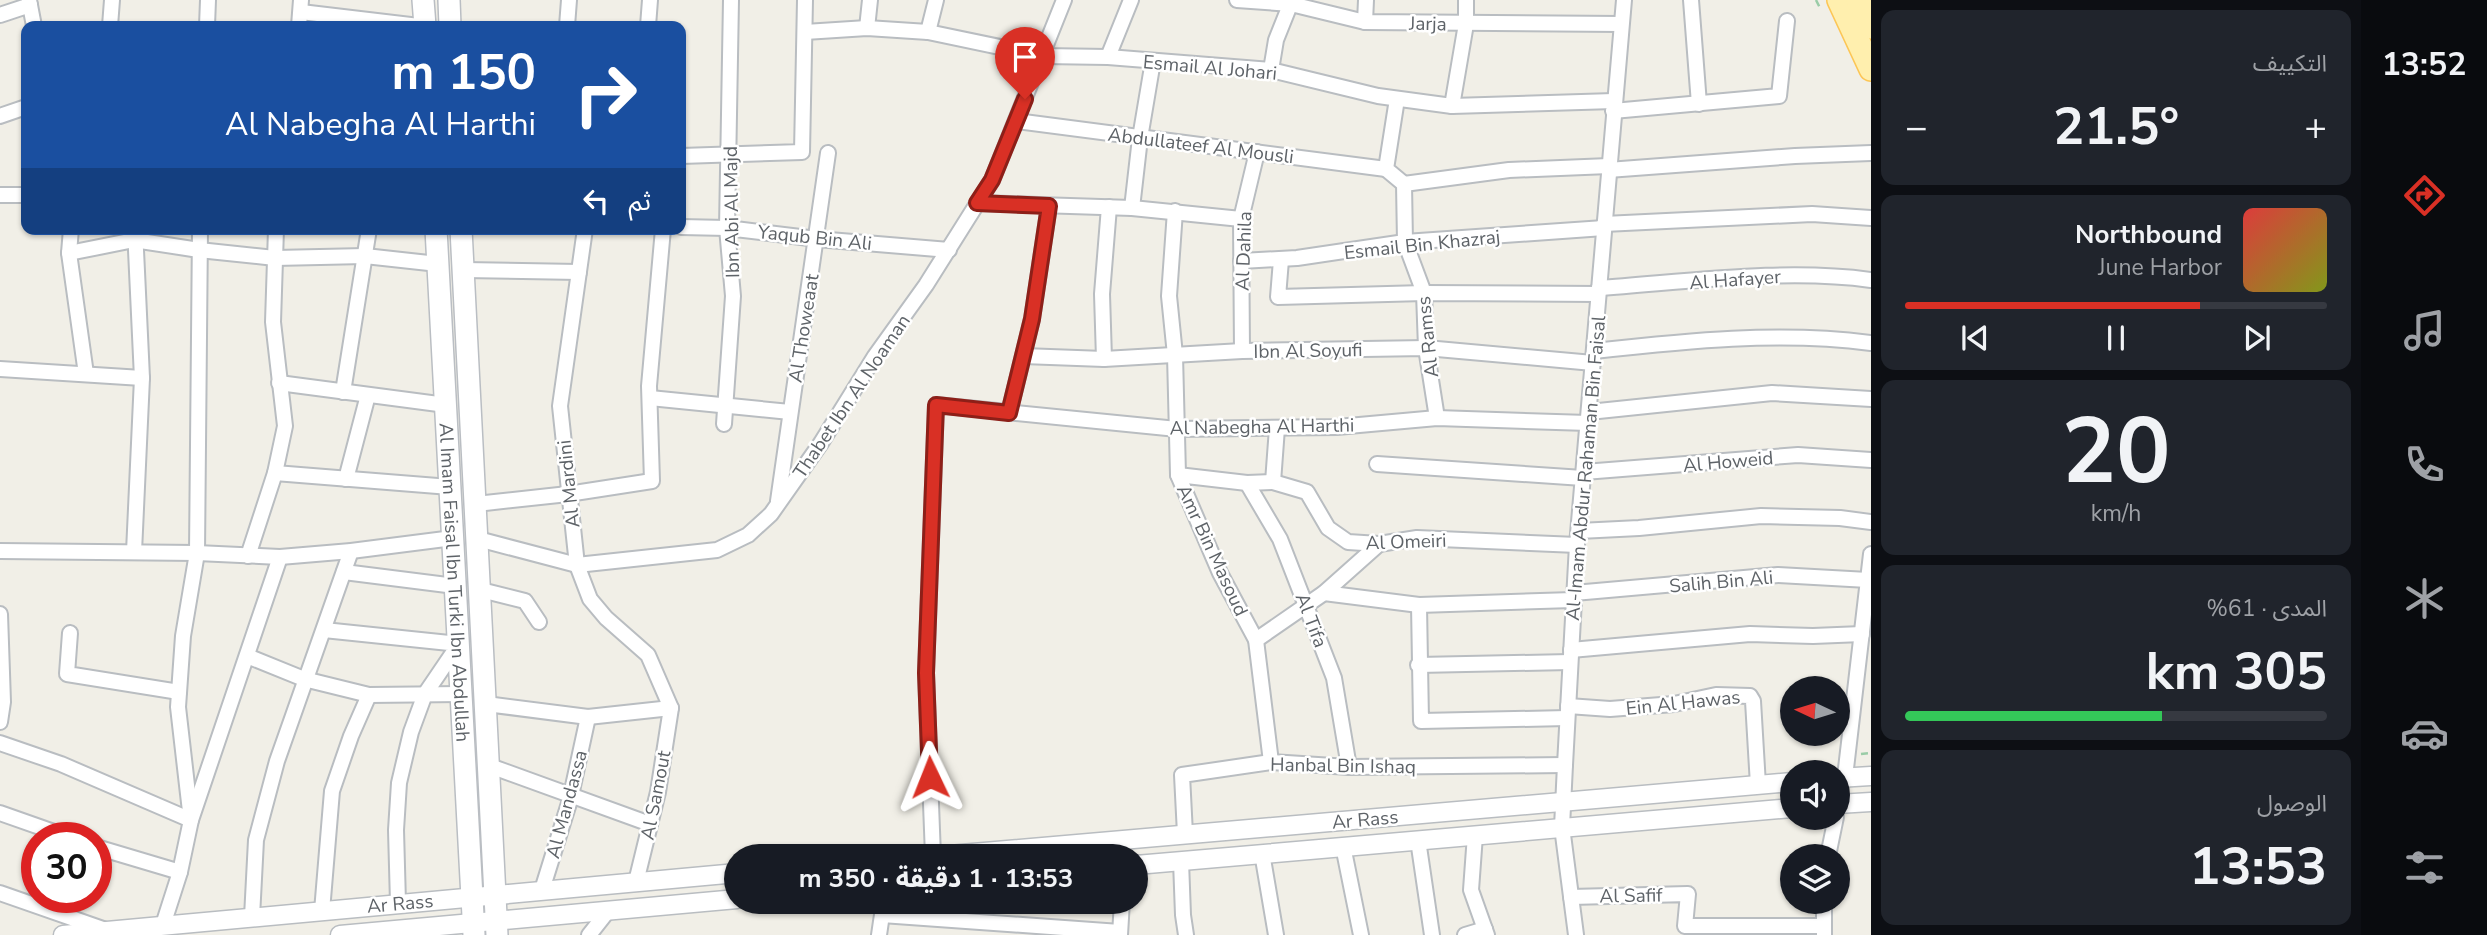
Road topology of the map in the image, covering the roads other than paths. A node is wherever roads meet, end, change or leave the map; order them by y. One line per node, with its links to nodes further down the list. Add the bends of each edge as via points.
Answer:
1 (112, 0): 25 (street)
2 (208, 0): 26 (street)
3 (423, 0): 28 (main road)
4 (449, 0): 29 (main road)
5 (569, 0): 30 (street)
6 (650, 0): 31 (street)
7 (731, 0): 56 (street, Ibn Abi Al Majd)
8 (805, 0): 38 (street)
9 (870, 0): 37 (street)
10 (936, 0): 39 (street)
11 (1064, 0): 40 (street, Thabet Ibn Al Noaman)
12 (1131, 0): 41 (street)
13 (1237, 0): 21 (street, Jarja)
14 (1366, 0): 33 (street)
15 (1466, 0): 34 (street)
16 (1624, 0): 35 (street, Al-Imam Abdur Rahaman Bin Faisal)
17 (1691, 0): 46 (street)
18 (1839, 0): 43 (main road)
19 (1858, 0): 36 (main road)
20 (29, 2): 23 (street); 24 (street)
21 (1291, 2): 33 (street, Jarja); 44 (street, via 1276,40)
22 (300, 13): 27 (street)
23 (0, 15)
24 (33, 21)
25 (110, 21)
26 (207, 21)
27 (375, 21)
28 (422, 21)
29 (450, 21)
30 (567, 21)
31 (648, 21)
32 (1787, 21): 46 (street, Esmail Al Johari, via 1779,96)
33 (1365, 22): 34 (street, Jarja)
34 (1466, 24): 35 (street, Jarja); 48 (street)
35 (1621, 24): 47 (street, Al-Imam Abdur Rahaman Bin Faisal)
36 (1871, 27)
37 (867, 28): 38 (street, Esmail Al Johari); 39 (street, Esmail Al Johari)
38 (805, 32): 56 (street, via 802,152)
39 (928, 32): 40 (street, Esmail Al Johari)
40 (1043, 56): 41 (street, Esmail Al Johari); 51 (street, Thabet Ibn Al Noaman)
41 (1108, 57): 42 (street, Esmail Al Johari)
42 (1153, 61): 44 (street, Esmail Al Johari); 52 (street)
43 (1871, 69)
44 (1271, 71): 45 (street, Esmail Al Johari)
45 (1397, 99): 48 (street, Esmail Al Johari); 59 (street)
46 (1699, 104): 47 (street, Esmail Al Johari)
47 (1614, 106): 48 (street, Esmail Al Johari); 58 (street, Al-Imam Abdur Rahaman Bin Faisal)
48 (1452, 107)
49 (21, 109): 50 (street)
50 (0, 116)
51 (1016, 121): 52 (street, Abdullateef Al Mousli); 63 (street, Thabet Ibn Al Noaman, via 992,180)
52 (1140, 138): 53 (street, Abdullateef Al Mousli); 66 (street)
53 (1257, 152): 59 (street, Abdullateef Al Mousli); 69 (street, Al Dahila)
54 (828, 153): 84 (street, Al Thoweaat)
55 (1871, 153): 58 (street)
56 (729, 155): 57 (street); 72 (street, Ibn Abi Al Majd)
57 (686, 156)
58 (1609, 168): 60 (street, via 1509,170); 71 (street, Al-Imam Abdur Rahaman Bin Faisal)
59 (1387, 169): 60 (street)
60 (1404, 184): 85 (street, Al Ramss)
61 (0, 195): 62 (street)
62 (21, 195)
63 (977, 203): 64 (street); 87 (street, Thabet Ibn Al Noaman)
64 (1049, 206): 65 (street); 103 (street)
65 (1109, 208): 66 (street); 105 (street, via 1102,294)
66 (1132, 208): 67 (street)
67 (1175, 211): 69 (street); 102 (street, Amr Bin Masoud, via 1169,296)
68 (1871, 218): 71 (street, Esmail Bin Khazraj, via 1812,214)
69 (1241, 219): 92 (street, Al Dahila)
70 (686, 226): 72 (street, Yaqub Bin Ali)
71 (1604, 226): 85 (street, Esmail Bin Khazraj); 97 (street, Al-Imam Abdur Rahaman Bin Faisal)
72 (727, 228): 84 (street, Yaqub Bin Ali); 115 (street, Ibn Abi Al Majd, via 733,296)
73 (70, 235): 88 (street)
74 (132, 235): 88 (street)
75 (135, 235): 108 (street)
76 (139, 235): 86 (street)
77 (200, 235): 86 (street)
78 (276, 235): 90 (street)
79 (368, 235): 89 (street)
80 (436, 235): 93 (main road, Al Imam Faisal Ibn Turki Ibn Abdullah)
81 (461, 235): 94 (main road, Al Imam Faisal Ibn Turki Ibn Abdullah)
82 (584, 235): 95 (street, Al Mardini)
83 (663, 235): 112 (street)
84 (817, 239): 87 (street, Yaqub Bin Ali); 116 (street, Al Thoweaat)
85 (1405, 242): 91 (street, Esmail Bin Khazraj); 98 (street, Al Ramss)
86 (199, 250): 90 (street); 143 (street)
87 (948, 250): 134 (street, Thabet Ibn Al Noaman)
88 (69, 253): 107 (street)
89 (365, 256): 90 (street); 93 (street); 110 (street)
90 (275, 258): 109 (street, via 273,322)
91 (1281, 260): 92 (street, Esmail Bin Khazraj); 98 (street, via 1278,297)
92 (1241, 261): 101 (street, Al Dahila)
93 (438, 264): 114 (main road, Al Imam Faisal Ibn Turki Ibn Abdullah)
94 (464, 270): 95 (street); 133 (main road, Al Imam Faisal Ibn Turki Ibn Abdullah)
95 (579, 272): 132 (street, Al Mardini, via 560,406)
96 (1871, 280): 97 (street, Al Hafayer, via 1773,276)
97 (1599, 291): 98 (street, Al Hafayer); 104 (street, Al-Imam Abdur Rahaman Bin Faisal)
98 (1424, 293): 100 (street, Al Ramss)
99 (1871, 343): 104 (street, Ibn Al Soyufi, via 1835,338 1703,340)
100 (1426, 348): 101 (street, Ibn Al Soyufi); 104 (street, Ibn Al Soyufi); 119 (street, Al Ramss)
101 (1242, 351): 102 (street, Ibn Al Soyufi)
102 (1175, 355): 105 (street, Ibn Al Soyufi); 122 (street, Amr Bin Masoud)
103 (1023, 356): 105 (street, Ibn Al Soyufi); 117 (street)
104 (1593, 357): 118 (street, Al-Imam Abdur Rahaman Bin Faisal)
105 (1104, 359)
106 (0, 369): 107 (street)
107 (86, 374): 108 (street)
108 (142, 378): 142 (street)
109 (279, 383): 110 (street); 125 (street, via 285,426)
110 (343, 391): 111 (street)
111 (368, 395): 114 (street); 128 (street)
112 (650, 398): 115 (street); 132 (street, via 652,481)
113 (1871, 399): 118 (street, Al Nabegha Al Harthi, via 1772,393)
114 (446, 405): 131 (main road, Al Imam Faisal Ibn Turki Ibn Abdullah)
115 (725, 405): 116 (street); 120 (street, Ibn Abi Al Majd)
116 (790, 412): 134 (street, Al Thoweaat)
117 (1009, 413): 122 (street, Al Nabegha Al Harthi); 199 (street, Al Nabegha Al Harthi, via 936,405 926,673)
118 (1588, 417): 119 (street, Al Nabegha Al Harthi); 127 (street, Al-Imam Abdur Rahaman Bin Faisal)
119 (1437, 418): 121 (street, Al Nabegha Al Harthi)
120 (724, 424)
121 (1277, 428): 122 (street, Al Nabegha Al Harthi); 129 (street)
122 (1177, 429): 126 (street, Amr Bin Masoud)
123 (1871, 460): 127 (street, Al Howeid, via 1798,455)
124 (1377, 464): 127 (street, Al Howeid)
125 (275, 473): 128 (street); 145 (street)
126 (1178, 475): 130 (street, Al Omeiri); 161 (street, Amr Bin Masoud, via 1220,573)
127 (1584, 475): 138 (street, Al-Imam Abdur Rahaman Bin Faisal)
128 (346, 479): 131 (street)
129 (1273, 482): 130 (street, Al Omeiri); 139 (street, Al Omeiri, via 1307,492 1328,528 1348,542)
130 (1248, 483): 154 (street, Al Tifa, via 1280,539)
131 (450, 487): 136 (main road, Al Imam Faisal Ibn Turki Ibn Abdullah)
132 (568, 494): 133 (street); 147 (street, Al Mardini)
133 (476, 503): 137 (main road, Al Imam Faisal Ibn Turki Ibn Abdullah)
134 (778, 504): 147 (street, Thabet Ibn Al Noaman, via 748,535 717,550)
135 (1871, 522): 138 (street, Al Omeiri, via 1761,516)
136 (453, 538): 141 (street); 150 (main road, Al Imam Faisal Ibn Turki Ibn Abdullah)
137 (478, 538): 147 (street, Thabet Ibn Al Noaman); 151 (main road, Al Imam Faisal Ibn Turki Ibn Abdullah)
138 (1578, 538): 139 (street, Al Omeiri, via 1417,538); 153 (street, Al-Imam Abdur Rahaman Bin Faisal)
139 (1379, 544): 152 (street)
140 (0, 551): 142 (street)
141 (351, 551): 146 (street); 148 (street)
142 (134, 552): 143 (street)
143 (197, 554): 145 (street); 167 (street)
144 (1871, 554): 149 (street)
145 (248, 556): 146 (street)
146 (280, 557): 163 (street)
147 (577, 565): 172 (street, Al Mardini, via 590,600 648,655)
148 (344, 572): 150 (street); 158 (street)
149 (1868, 580): 153 (street, Salih Bin Ali, via 1778,575); 160 (street)
150 (455, 586): 162 (main road, Al Imam Faisal Ibn Turki Ibn Abdullah)
151 (481, 590): 157 (street, via 525,601); 171 (main road, Al Imam Faisal Ibn Turki Ibn Abdullah)
152 (1324, 593): 154 (street); 155 (street, Salih Bin Ali)
153 (1574, 596): 155 (street, Salih Bin Ali); 164 (street, Al-Imam Abdur Rahaman Bin Faisal)
154 (1307, 604): 161 (street); 181 (street, Al Tifa, via 1334,678)
155 (1419, 605): 165 (street, Ein Al Hawas)
156 (0, 614): 175 (street, via 4,702)
157 (539, 622)
158 (324, 630): 162 (street); 166 (street)
159 (70, 633): 167 (street, via 67,674)
160 (1862, 634): 164 (street, via 1750,634); 177 (street)
161 (1256, 640): 178 (street, Amr Bin Masoud)
162 (459, 644): 168 (street); 169 (main road, Al Imam Faisal Ibn Turki Ibn Abdullah)
163 (247, 656): 166 (street); 192 (street)
164 (1571, 656): 165 (street); 173 (street, Al-Imam Abdur Rahaman Bin Faisal)
165 (1418, 665): 173 (street, Ein Al Hawas, via 1421,721)
166 (304, 679): 170 (street); 221 (street, via 256,839)
167 (179, 692): 192 (street)
168 (425, 694): 169 (street); 170 (street); 215 (street, via 399,783)
169 (461, 694): 212 (main road, Al Imam Faisal Ibn Turki Ibn Abdullah)
170 (369, 695): 216 (street, via 332,791)
171 (486, 704): 174 (street); 180 (main road, Al Imam Faisal Ibn Turki Ibn Abdullah)
172 (671, 708): 174 (street); 194 (street, Al Samout)
173 (1568, 712): 179 (street, Al-Imam Abdur Rahaman Bin Faisal); 185 (street, Ein Al Hawas, via 1674,704 1716,695 1750,696 1754,701)
174 (588, 717): 186 (street, Al Mandassa)
175 (0, 722)
176 (0, 743): 192 (street)
177 (1844, 760)
178 (1271, 762): 181 (street, Hanbal Bin Ishaq); 196 (street, Hanbal Bin Ishaq, via 1182,775)
179 (1565, 765): 181 (street, Hanbal Bin Ishaq); 187 (street, Al-Imam Abdur Rahaman Bin Faisal)
180 (490, 766): 186 (street); 211 (main road, Al Imam Faisal Ibn Turki Ibn Abdullah)
181 (1349, 767)
182 (1871, 776): 183 (street)
183 (1850, 777)
184 (1780, 783): 185 (street, Ar Rass)
185 (1758, 785): 187 (street, Ar Rass)
186 (571, 795): 194 (street); 209 (street, Al Mandassa)
187 (1563, 802): 195 (street, Al-Imam Abdur Rahaman Bin Faisal); 196 (street, Ar Rass)
188 (1871, 802): 189 (street)
189 (1850, 806)
190 (1780, 809): 195 (street, Ar Rass)
191 (0, 813): 193 (street)
192 (191, 820): 206 (street)
193 (26, 822)
194 (650, 824): 208 (street, Al Samout)
195 (1562, 827): 197 (street, Ar Rass); 213 (street, Al-Imam Abdur Rahaman Bin Faisal)
196 (1185, 834): 200 (street, Ar Rass)
197 (1475, 835): 198 (street, Ar Rass); 227 (street, via 1471,890)
198 (1418, 840): 201 (street, Ar Rass); 236 (street)
199 (933, 844)
200 (1073, 844)
201 (1343, 846): 203 (street, Ar Rass); 235 (street)
202 (112, 851): 206 (street)
203 (1262, 853): 204 (street, Ar Rass); 234 (street)
204 (1181, 861): 205 (street, Ar Rass); 233 (street)
205 (1148, 864)
206 (180, 872): 222 (street)
207 (724, 874): 208 (street, Ar Rass)
208 (636, 882): 209 (street, Ar Rass)
209 (542, 890): 211 (street, Ar Rass)
210 (0, 893): 226 (street)
211 (497, 894): 212 (street, Ar Rass); 223 (main road, Al Imam Faisal Ibn Turki Ibn Abdullah)
212 (472, 896): 215 (street, Ar Rass); 224 (main road, Al Imam Faisal Ibn Turki Ibn Abdullah)
213 (1571, 897): 225 (street, Al Safif, via 1688,894 1685,926); 238 (street, Al-Imam Abdur Rahaman Bin Faisal)
214 (724, 900): 217 (street, Ar Rass)
215 (398, 903): 216 (street, Ar Rass)
216 (323, 911): 221 (street, Ar Rass)
217 (608, 911): 223 (street, Ar Rass); 231 (street)
218 (882, 914): 232 (street)
219 (938, 914): 228 (street)
220 (1121, 914): 228 (street)
221 (251, 917): 222 (street, Ar Rass)
222 (163, 925): 226 (street, Ar Rass)
223 (497, 928): 224 (street, Ar Rass)
224 (474, 929): 230 (street, Ar Rass)
225 (1824, 930)
226 (108, 931): 229 (street, Ar Rass)
227 (1486, 932): 237 (street)
228 (1120, 934)
229 (63, 935)
230 (340, 935)
231 (589, 935)
232 (879, 935)
233 (1186, 935)
234 (1276, 935)
235 (1361, 935)
236 (1432, 935)
237 (1465, 935)
238 (1576, 935)

